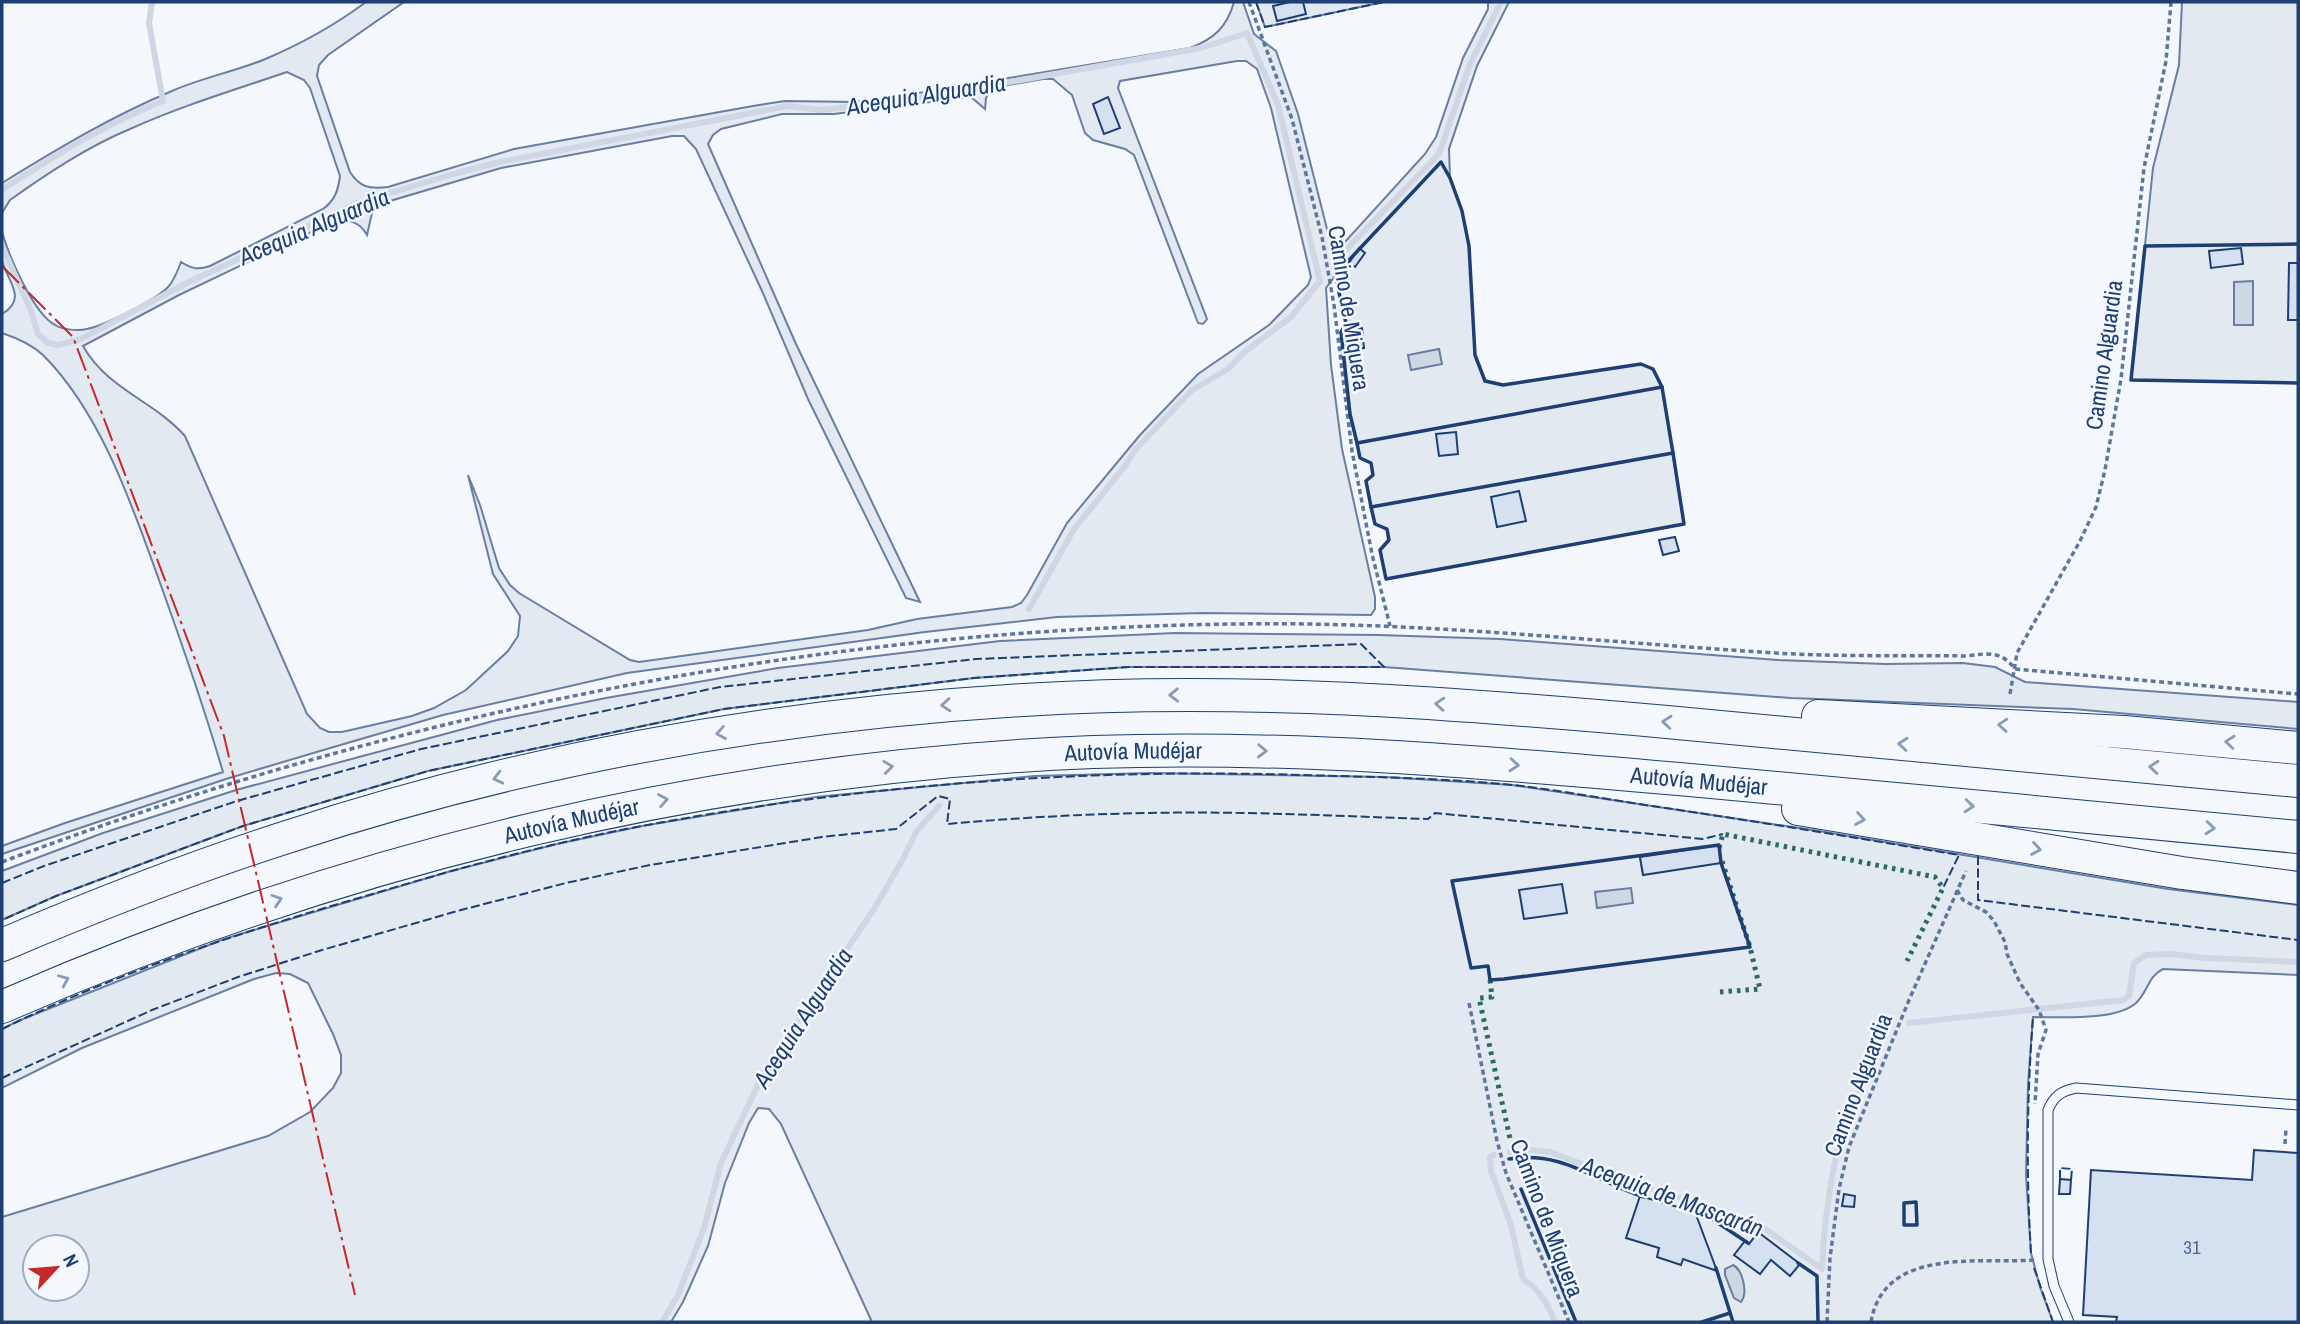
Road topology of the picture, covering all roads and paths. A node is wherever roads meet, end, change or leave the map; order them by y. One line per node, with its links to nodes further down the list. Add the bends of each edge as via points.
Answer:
1 (1249, 2): 3 (path, Camino de Miquera, via 1292,119 1322,237 1352,451)
2 (2171, 2): 4 (path, Camino Alguardia, via 2166,61 2144,167 2121,379 2105,470 2096,507 2080,541 2017,653)
3 (1390, 626)
4 (2010, 694)
5 (1735, 728): 6 (highway, one-way to 5, via 2124,732 1760,713); 7 (highway, one-way to 5); 13 (highway, one-way to 13, via 1410,702 1242,694 1028,699 798,721 625,749 425,796 196,868)
6 (2298, 748)
7 (2298, 780)
8 (1779, 788): 9 (highway, Autovía Mudéjar, one-way to 9); 11 (highway, one-way to 11, via 1791,808 2160,870); 15 (highway, Autovía Mudéjar, one-way to 8, via 162,941 393,864 535,827 805,777 1000,757 1244,750 1488,763)
9 (2298, 837)
10 (1966, 872): 12 (path, Camino Alguardia)
11 (2298, 888)
12 (1957, 890): 17 (path, via 1962,900 1994,921 2020,983 2040,1012 2046,1030 2038,1054); 22 (path, Camino Alguardia, via 1849,1147 1830,1258)
13 (2, 945)
14 (1469, 1003): 21 (path, Camino de Miquera, via 1507,1173)
15 (2, 1007)
16 (2298, 1105): 20 (lane, via 2076,1088 2059,1093 2048,1110)
17 (2035, 1114)
18 (2286, 1128): 19 (path)
19 (2285, 1144)
20 (2048, 1259): 23 (path, via 1941,1263 1912,1270 1881,1294); 24 (lane)
21 (1569, 1322)
22 (1827, 1322)
23 (1871, 1322)
24 (2069, 1322)

